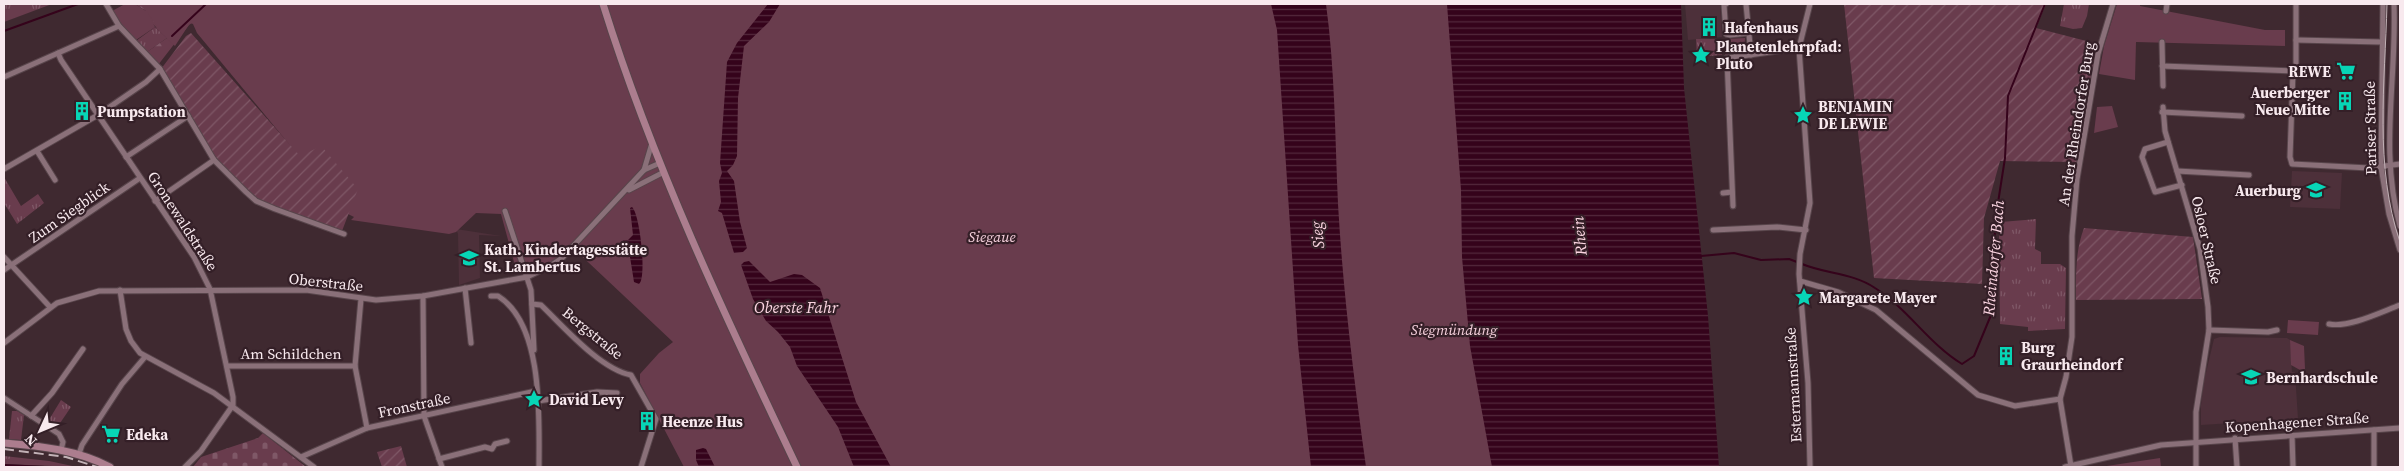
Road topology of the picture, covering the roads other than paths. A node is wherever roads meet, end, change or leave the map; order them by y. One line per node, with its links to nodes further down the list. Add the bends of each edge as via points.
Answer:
1 (106, 4): 12 (street)
2 (603, 4): 29 (main road)
3 (1726, 4): 13 (street, via 1726,34)
4 (1746, 4): 13 (street)
5 (1810, 4): 17 (street, Estermannstraße)
6 (2113, 4): 83 (street, An der Rheindorfer Burg, via 2098,54 2077,179 2072,236 2072,337)
7 (2167, 4): 11 (street)
8 (2296, 4): 14 (street)
9 (2383, 4): 16 (street, Pariser Straße)
10 (2394, 4): 35 (street, Pariser Straße)
11 (2166, 11)
12 (118, 25): 18 (street); 21 (street)
13 (1749, 33): 19 (street)
14 (2296, 40): 16 (street); 22 (street)
15 (2162, 42): 20 (street)
16 (2381, 42): 36 (street, Pariser Straße)
17 (1799, 48): 19 (street); 53 (street, Estermannstraße, via 1810,186)
18 (58, 53): 23 (street); 25 (street, Gronewaldstraße)
19 (1751, 56): 47 (street, via 1727,58)
20 (2162, 66): 22 (street); 24 (street)
21 (160, 69): 25 (street); 26 (street)
22 (2293, 70): 36 (street, via 2292,164)
23 (4, 77)
24 (2162, 86)
25 (98, 115): 30 (street); 31 (street, Gronewaldstraße)
26 (188, 116): 31 (street); 32 (street)
27 (2242, 116): 28 (street, Osloer Straße, via 2163,109)
28 (2168, 142): 39 (street, Osloer Straße); 44 (street, Osloer Straße, via 2142,152 2152,190 2159,192)
29 (653, 143): 33 (main road); 38 (street, Oberstraße)
30 (37, 151): 37 (street); 43 (street)
31 (126, 157): 42 (street, Gronewaldstraße)
32 (214, 160): 48 (street); 54 (street, via 256,201)
33 (660, 163): 38 (street, Oberstraße); 40 (main road)
34 (2400, 164): 35 (street)
35 (2390, 165): 36 (street); 51 (street, Pariser Straße)
36 (2381, 167): 55 (street, Pariser Straße, via 2389,214)
37 (4, 169)
38 (644, 170): 45 (street, Oberstraße)
39 (2177, 171): 41 (street, Osloer Straße); 44 (street, Osloer Straße)
40 (664, 172): 45 (street, Oberstraße); 107 (main road, via 714,290)
41 (2249, 175)
42 (140, 178): 48 (street, Gronewaldstraße); 57 (street, Zum Siegblick)
43 (55, 180)
44 (2182, 185): 71 (street, Osloer Straße, via 2203,265)
45 (626, 191): 59 (street, Oberstraße, via 562,258)
46 (1723, 192): 47 (street)
47 (1732, 192): 49 (street)
48 (155, 201): 62 (street, Gronewaldstraße, via 197,263)
49 (1733, 206)
50 (505, 211): 59 (street)
51 (2400, 226)
52 (1713, 230): 53 (street, via 1777,227)
53 (1806, 230): 60 (street, Estermannstraße, via 1800,258)
54 (344, 234)
55 (2400, 250)
56 (4, 257): 57 (street)
57 (12, 266): 58 (street, Zum Siegblick); 69 (street)
58 (4, 270)
59 (527, 277): 61 (street, Oberstraße); 67 (street)
60 (1800, 280): 83 (street, via 1838,292 1876,310 1978,395 2015,406); 108 (street, Estermannstraße)
61 (465, 288): 64 (street, Oberstraße); 74 (street)
62 (210, 289): 63 (street, Oberstraße); 66 (street, Oberstraße, via 306,290); 78 (street, Gronewaldstraße)
63 (120, 290): 69 (street, Oberstraße, via 81,295); 76 (street, via 126,329 135,348)
64 (423, 296): 66 (street, Oberstraße); 87 (street)
65 (491, 296): 77 (street, via 502,298 516,316 528,336)
66 (361, 299): 79 (street)
67 (532, 304): 77 (street); 106 (street, Bergstraße, via 541,305 596,356 620,372 631,374 656,419)
68 (2400, 305): 70 (street, via 2363,318)
69 (50, 308): 73 (street, Oberstraße)
70 (2329, 324)
71 (2209, 330): 72 (street); 94 (street, Osloer Straße, via 2198,394)
72 (2277, 330)
73 (4, 343)
74 (471, 344)
75 (84, 349): 86 (street)
76 (145, 357): 85 (street); 97 (street, via 122,384 82,444)
77 (534, 360): 80 (street)
78 (227, 366): 79 (street, Am Schildchen); 85 (street, Gronewaldstraße)
79 (355, 366): 88 (street)
80 (536, 391): 84 (street); 87 (street, Fronstraße)
81 (617, 393): 84 (street, via 597,392)
82 (4, 398): 86 (street)
83 (2060, 399): 100 (street, An der Rheindorfer Burg)
84 (538, 401): 105 (street)
85 (233, 405): 98 (street); 102 (street, via 202,451)
86 (31, 416): 96 (street, via 62,437)
87 (424, 416): 88 (street, Fronstraße); 99 (street)
88 (367, 428): 98 (street, Fronstraße)
89 (2400, 428): 90 (street, Kopenhagener Straße)
90 (2374, 430): 91 (street, Kopenhagener Straße); 113 (street)
91 (2292, 435): 92 (street, Kopenhagener Straße); 112 (street)
92 (2236, 438): 94 (street, Kopenhagener Straße); 111 (street)
93 (507, 441): 99 (street, via 495,444 492,449 485,447)
94 (2195, 441): 100 (street, Kopenhagener Straße, via 2161,444); 110 (street)
95 (4, 443): 96 (main road)
96 (61, 450): 97 (main road)
97 (79, 454): 101 (main road)
98 (301, 457): 103 (street)
99 (439, 459): 104 (street)
100 (2071, 466): 109 (street, Kopenhagener Straße)
101 (110, 467)
102 (185, 467)
103 (314, 467)
104 (442, 467)
105 (539, 467)
106 (641, 467)
107 (797, 467)
108 (1810, 467)
109 (2065, 467)
110 (2196, 467)
111 (2238, 467)
112 (2293, 467)
113 (2374, 467)

